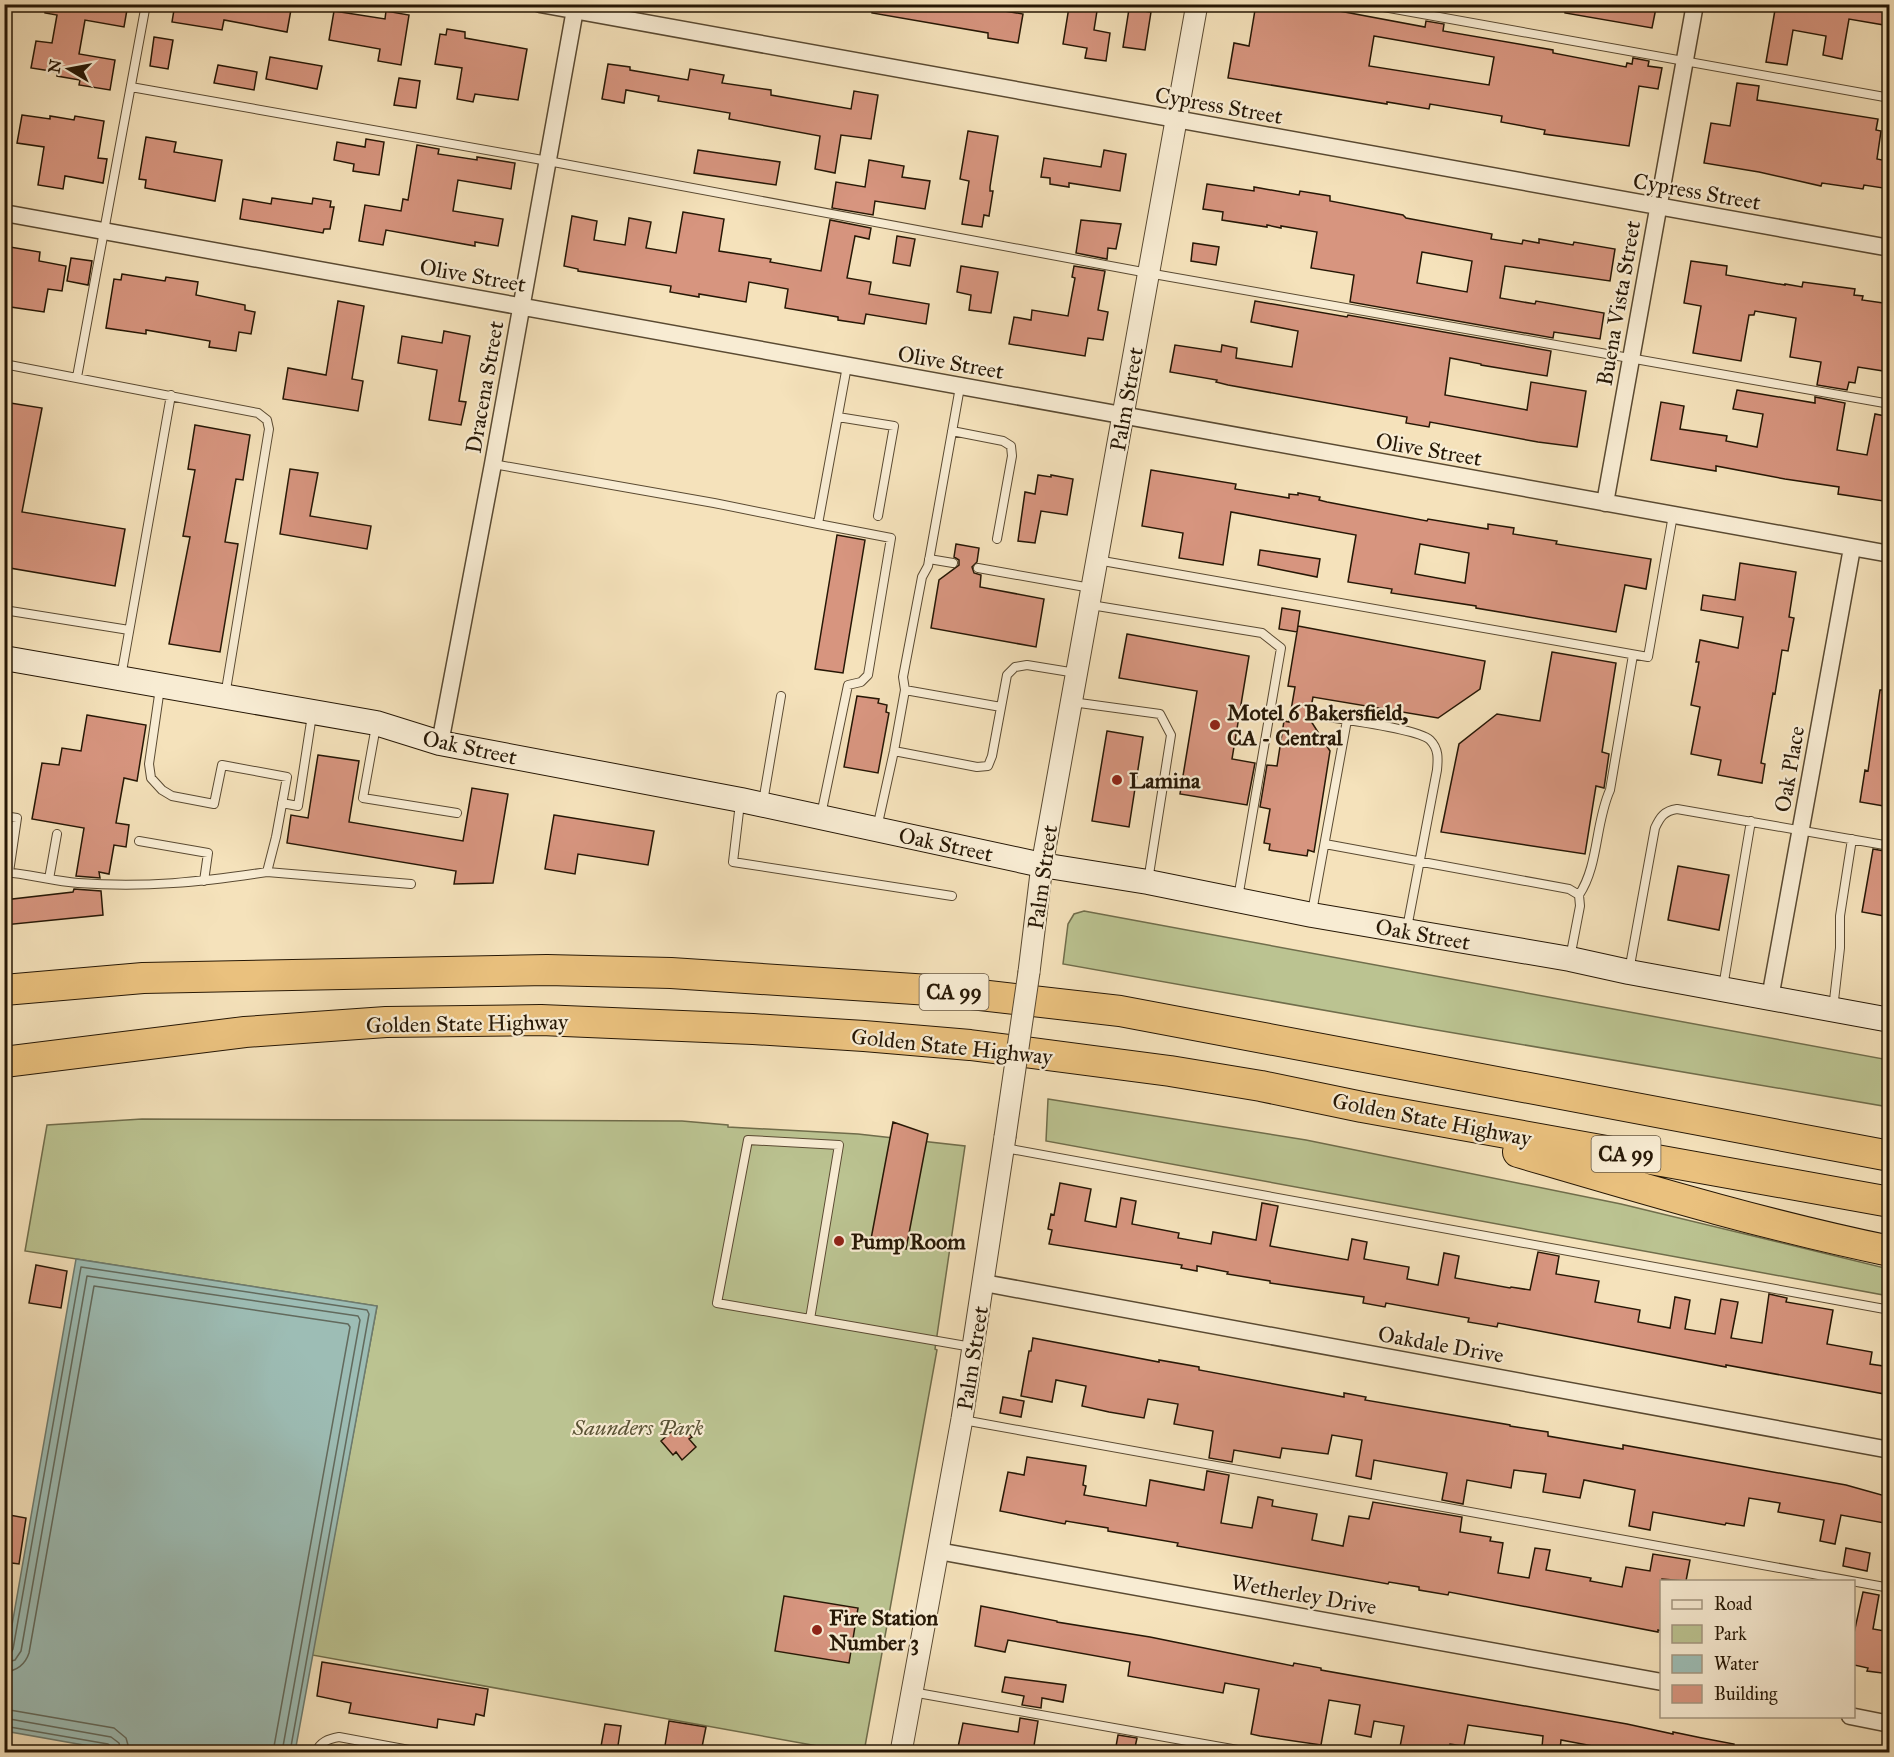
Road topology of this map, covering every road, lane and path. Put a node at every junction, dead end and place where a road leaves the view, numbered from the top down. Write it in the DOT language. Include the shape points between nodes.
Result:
graph roads {
  1 [pos="146,4"];
  2 [pos="540,4"];
  3 [pos="1197,4"];
  4 [pos="1366,4"];
  5 [pos="1695,4"];
  6 [pos="576,8"];
  7 [pos="1684,62"];
  8 [pos="131,87"];
  9 [pos="1890,98"];
  10 [pos="1176,120"];
  11 [pos="548,161"];
  12 [pos="1658,207"];
  13 [pos="4,213"];
  14 [pos="105,231"];
  15 [pos="1890,248"];
  16 [pos="1148,273"];
  17 [pos="521,307"];
  18 [pos="1631,358"];
  19 [pos="4,364"];
  20 [pos="847,366"];
  21 [pos="77,377"];
  22 [pos="960,387"];
  23 [pos="171,395"];
  24 [pos="1890,404"];
  25 [pos="1122,416"];
  26 [pos="838,417"];
  27 [pos="952,431"];
  28 [pos="493,464"];
  29 [pos="1605,503"];
  30 [pos="1673,515"];
  31 [pos="878,516"];
  32 [pos="818,524"];
  33 [pos="997,539"];
  34 [pos="1852,548"];
  35 [pos="1890,555"];
  36 [pos="929,559"];
  37 [pos="1096,560"];
  38 [pos="952,563"];
  39 [pos="978,568"];
  40 [pos="1090,596"];
  41 [pos="4,610"];
  42 [pos="129,630"];
  43 [pos="1633,655"];
  44 [pos="4,658"];
  45 [pos="1076,673"];
  46 [pos="121,677"];
  47 [pos="161,685"];
  48 [pos="905,690"];
  49 [pos="225,696"];
  50 [pos="782,696"];
  51 [pos="1071,701"];
  52 [pos="1001,707"];
  53 [pos="312,711"];
  54 [pos="1317,715"];
  55 [pos="1347,720"];
  56 [pos="376,723"];
  57 [pos="440,742"];
  58 [pos="894,751"];
  59 [pos="751,802"];
  60 [pos="282,803"];
  61 [pos="457,813"];
  62 [pos="4,816"];
  63 [pos="820,818"];
  64 [pos="1750,821"];
  65 [pos="876,829"];
  66 [pos="1801,830"];
  67 [pos="57,834"];
  68 [pos="1852,839"];
  69 [pos="139,841"];
  70 [pos="1326,844"];
  71 [pos="1890,846"];
  72 [pos="1420,861"];
  73 [pos="1042,865"];
  74 [pos="7,872"];
  75 [pos="267,872"];
  76 [pos="49,879"];
  77 [pos="204,881"];
  78 [pos="1148,882"];
  79 [pos="411,884"];
  80 [pos="1579,895"];
  81 [pos="951,896"];
  82 [pos="1238,899"];
  83 [pos="1312,915"];
  84 [pos="1406,932"];
  85 [pos="1570,959"];
  86 [pos="1629,972"];
  87 [pos="1723,988"];
  88 [pos="4,990"];
  89 [pos="1770,998"];
  90 [pos="1833,1010"];
  91 [pos="1890,1020"];
  92 [pos="4,1062"];
  93 [pos="1362,1107"];
  94 [pos="1005,1142"];
  95 [pos="1890,1156"];
  96 [pos="1890,1202"];
  97 [pos="1890,1251"];
  98 [pos="984,1283"];
  99 [pos="1890,1310"];
  100 [pos="810,1319"];
  101 [pos="973,1347"];
  102 [pos="962,1419"];
  103 [pos="1890,1450"];
  104 [pos="938,1551"];
  105 [pos="1846,1580"];
  106 [pos="1855,1582"];
  107 [pos="1890,1588"];
  108 [pos="1660,1682"];
  109 [pos="912,1692"];
  110 [pos="1855,1717"];
  111 [pos="1890,1724"];
  112 [pos="316,1752"];
  113 [pos="420,1752"];
  114 [pos="901,1752"];
  115 [pos="1249,1752"];
  1 -- 8 [label="lane"];
  2 -- 6 [label="street, Cypress Street"];
  3 -- 10 [label="street, Palm Street"];
  4 -- 7 [label="lane"];
  5 -- 7 [label="street, Buena Vista Street"];
  6 -- 10 [label="street, Cypress Street"];
  6 -- 11 [label="street, Dracena Street"];
  7 -- 9 [label="lane"];
  7 -- 12 [label="street, Buena Vista Street"];
  8 -- 11 [label="lane"];
  8 -- 14 [label="lane"];
  10 -- 12 [label="street, Cypress Street"];
  10 -- 16 [label="street, Palm Street"];
  11 -- 16 [label="lane"];
  11 -- 17 [label="street, Dracena Street"];
  12 -- 15 [label="street, Cypress Street"];
  12 -- 18 [label="street, Buena Vista Street"];
  13 -- 14 [label="street, Olive Street"];
  14 -- 17 [label="street, Olive Street"];
  14 -- 21 [label="lane"];
  16 -- 18 [label="lane"];
  16 -- 25 [label="street, Palm Street"];
  17 -- 20 [label="street, Olive Street"];
  17 -- 28 [label="street, Dracena Street"];
  18 -- 24 [label="lane"];
  18 -- 29 [label="street, Buena Vista Street"];
  19 -- 21 [label="lane"];
  20 -- 22 [label="street, Olive Street"];
  20 -- 26 [label="lane"];
  21 -- 23 [label="lane"];
  22 -- 25 [label="street, Olive Street"];
  22 -- 27 [label="lane"];
  23 -- 42 [label="lane"];
  23 -- 49 [label="lane" via="258,413 267,420 269,429"];
  25 -- 29 [label="street, Olive Street"];
  25 -- 37 [label="street, Palm Street"];
  26 -- 31 [label="lane" via="894,426"];
  26 -- 32 [label="lane"];
  27 -- 33 [label="lane" via="1011,446"];
  27 -- 36 [label="lane"];
  28 -- 32 [label="lane"];
  28 -- 57 [label="street, Dracena Street"];
  29 -- 30 [label="street, Olive Street"];
  30 -- 34 [label="street, Olive Street"];
  30 -- 43 [label="lane" via="1648,657"];
  32 -- 63 [label="lane" via="891,538 868,675 861,682 848,685"];
  34 -- 35 [label="street, Olive Street"];
  34 -- 66 [label="street, Oak Place"];
  36 -- 38 [label="lane"];
  36 -- 48 [label="lane" via="903,677"];
  37 -- 40 [label="street, Palm Street"];
  37 -- 43 [label="lane"];
  39 -- 40 [label="lane"];
  40 -- 45 [label="street, Palm Street"];
  40 -- 82 [label="lane" via="1262,633 1281,648"];
  41 -- 42 [label="lane"];
  42 -- 46 [label="lane"];
  43 -- 80 [label="lane" via="1610,790 1602,807 1588,881"];
  44 -- 46 [label="main road, Oak Street"];
  45 -- 51 [label="street, Palm Street"];
  45 -- 52 [label="lane" via="1027,665 1015,667 1007,675"];
  46 -- 47 [label="main road, Oak Street"];
  47 -- 49 [label="main road, Oak Street"];
  47 -- 60 [label="lane" via="149,764 151,778 162,790 172,796 214,804 222,765 287,777"];
  48 -- 52 [label="lane"];
  48 -- 58 [label="lane"];
  49 -- 53 [label="main road, Oak Street"];
  50 -- 59 [label="lane"];
  51 -- 73 [label="street, Palm Street"];
  51 -- 78 [label="lane" via="1160,714 1171,735"];
  52 -- 58 [label="lane" via="988,766"];
  53 -- 56 [label="main road, Oak Street"];
  53 -- 60 [label="lane" via="298,806"];
  54 -- 55 [label="lane"];
  55 -- 70 [label="lane"];
  55 -- 72 [label="lane" via="1412,732 1430,739 1438,754"];
  56 -- 57 [label="main road, Oak Street"];
  56 -- 61 [label="lane" via="363,798"];
  57 -- 59 [label="main road, Oak Street"];
  58 -- 65 [label="lane"];
  59 -- 63 [label="main road, Oak Street"];
  59 -- 81 [label="lane" via="733,862"];
  60 -- 75 [label="lane"];
  62 -- 74 [label="lane" via="17,818"];
  63 -- 65 [label="main road, Oak Street"];
  64 -- 66 [label="lane"];
  64 -- 86 [label="lane" via="1677,809 1663,814 1655,828"];
  64 -- 87 [label="lane"];
  65 -- 73 [label="main road, Oak Street"];
  66 -- 68 [label="lane"];
  66 -- 89 [label="street, Oak Place"];
  67 -- 76 [label="lane"];
  68 -- 71 [label="lane"];
  68 -- 90 [label="lane" via="1840,916"];
  69 -- 77 [label="lane" via="208,853"];
  70 -- 72 [label="lane"];
  70 -- 83 [label="lane"];
  72 -- 80 [label="lane"];
  72 -- 84 [label="lane"];
  73 -- 78 [label="main road, Oak Street"];
  73 -- 94 [label="street, Palm Street, bridge"];
  74 -- 76 [label="lane"];
  75 -- 77 [label="lane"];
  75 -- 79 [label="lane"];
  76 -- 77 [label="lane" via="148,886"];
  78 -- 82 [label="main road, Oak Street"];
  80 -- 85 [label="lane"];
  82 -- 83 [label="main road, Oak Street"];
  83 -- 84 [label="main road, Oak Street"];
  84 -- 85 [label="main road, Oak Street"];
  85 -- 86 [label="main road, Oak Street"];
  86 -- 87 [label="main road, Oak Street"];
  87 -- 89 [label="main road, Oak Street"];
  88 -- 95 [label="highway, CA 99" via="143,978 547,970 671,973 945,991 1120,1011"];
  89 -- 90 [label="main road, Oak Street"];
  90 -- 91 [label="main road, Oak Street"];
  92 -- 93 [label="highway, Golden State Highway / CA 99" via="245,1032 386,1022 541,1020 753,1029 970,1045 1170,1071"];
  93 -- 96 [label="highway, Golden State Highway / CA 99"];
  93 -- 97 [label="highway" via="1696,1204"];
  94 -- 98 [label="street, Palm Street"];
  94 -- 99 [label="lane"];
  98 -- 101 [label="street, Palm Street"];
  98 -- 103 [label="street, Oakdale Drive"];
  100 -- 100 [label="lane" via="717,1303 748,1140 839,1145"];
  100 -- 101 [label="lane"];
  101 -- 102 [label="street, Palm Street"];
  102 -- 104 [label="street, Palm Street"];
  102 -- 105 [label="lane"];
  104 -- 108 [label="street, Wetherley Drive"];
  104 -- 109 [label="street, Palm Street"];
  106 -- 107 [label="lane"];
  109 -- 114 [label="street, Palm Street"];
  109 -- 115 [label="lane"];
  110 -- 111 [label="street"];
  112 -- 113 [label="lane" via="328,1739 339,1737"];
}
